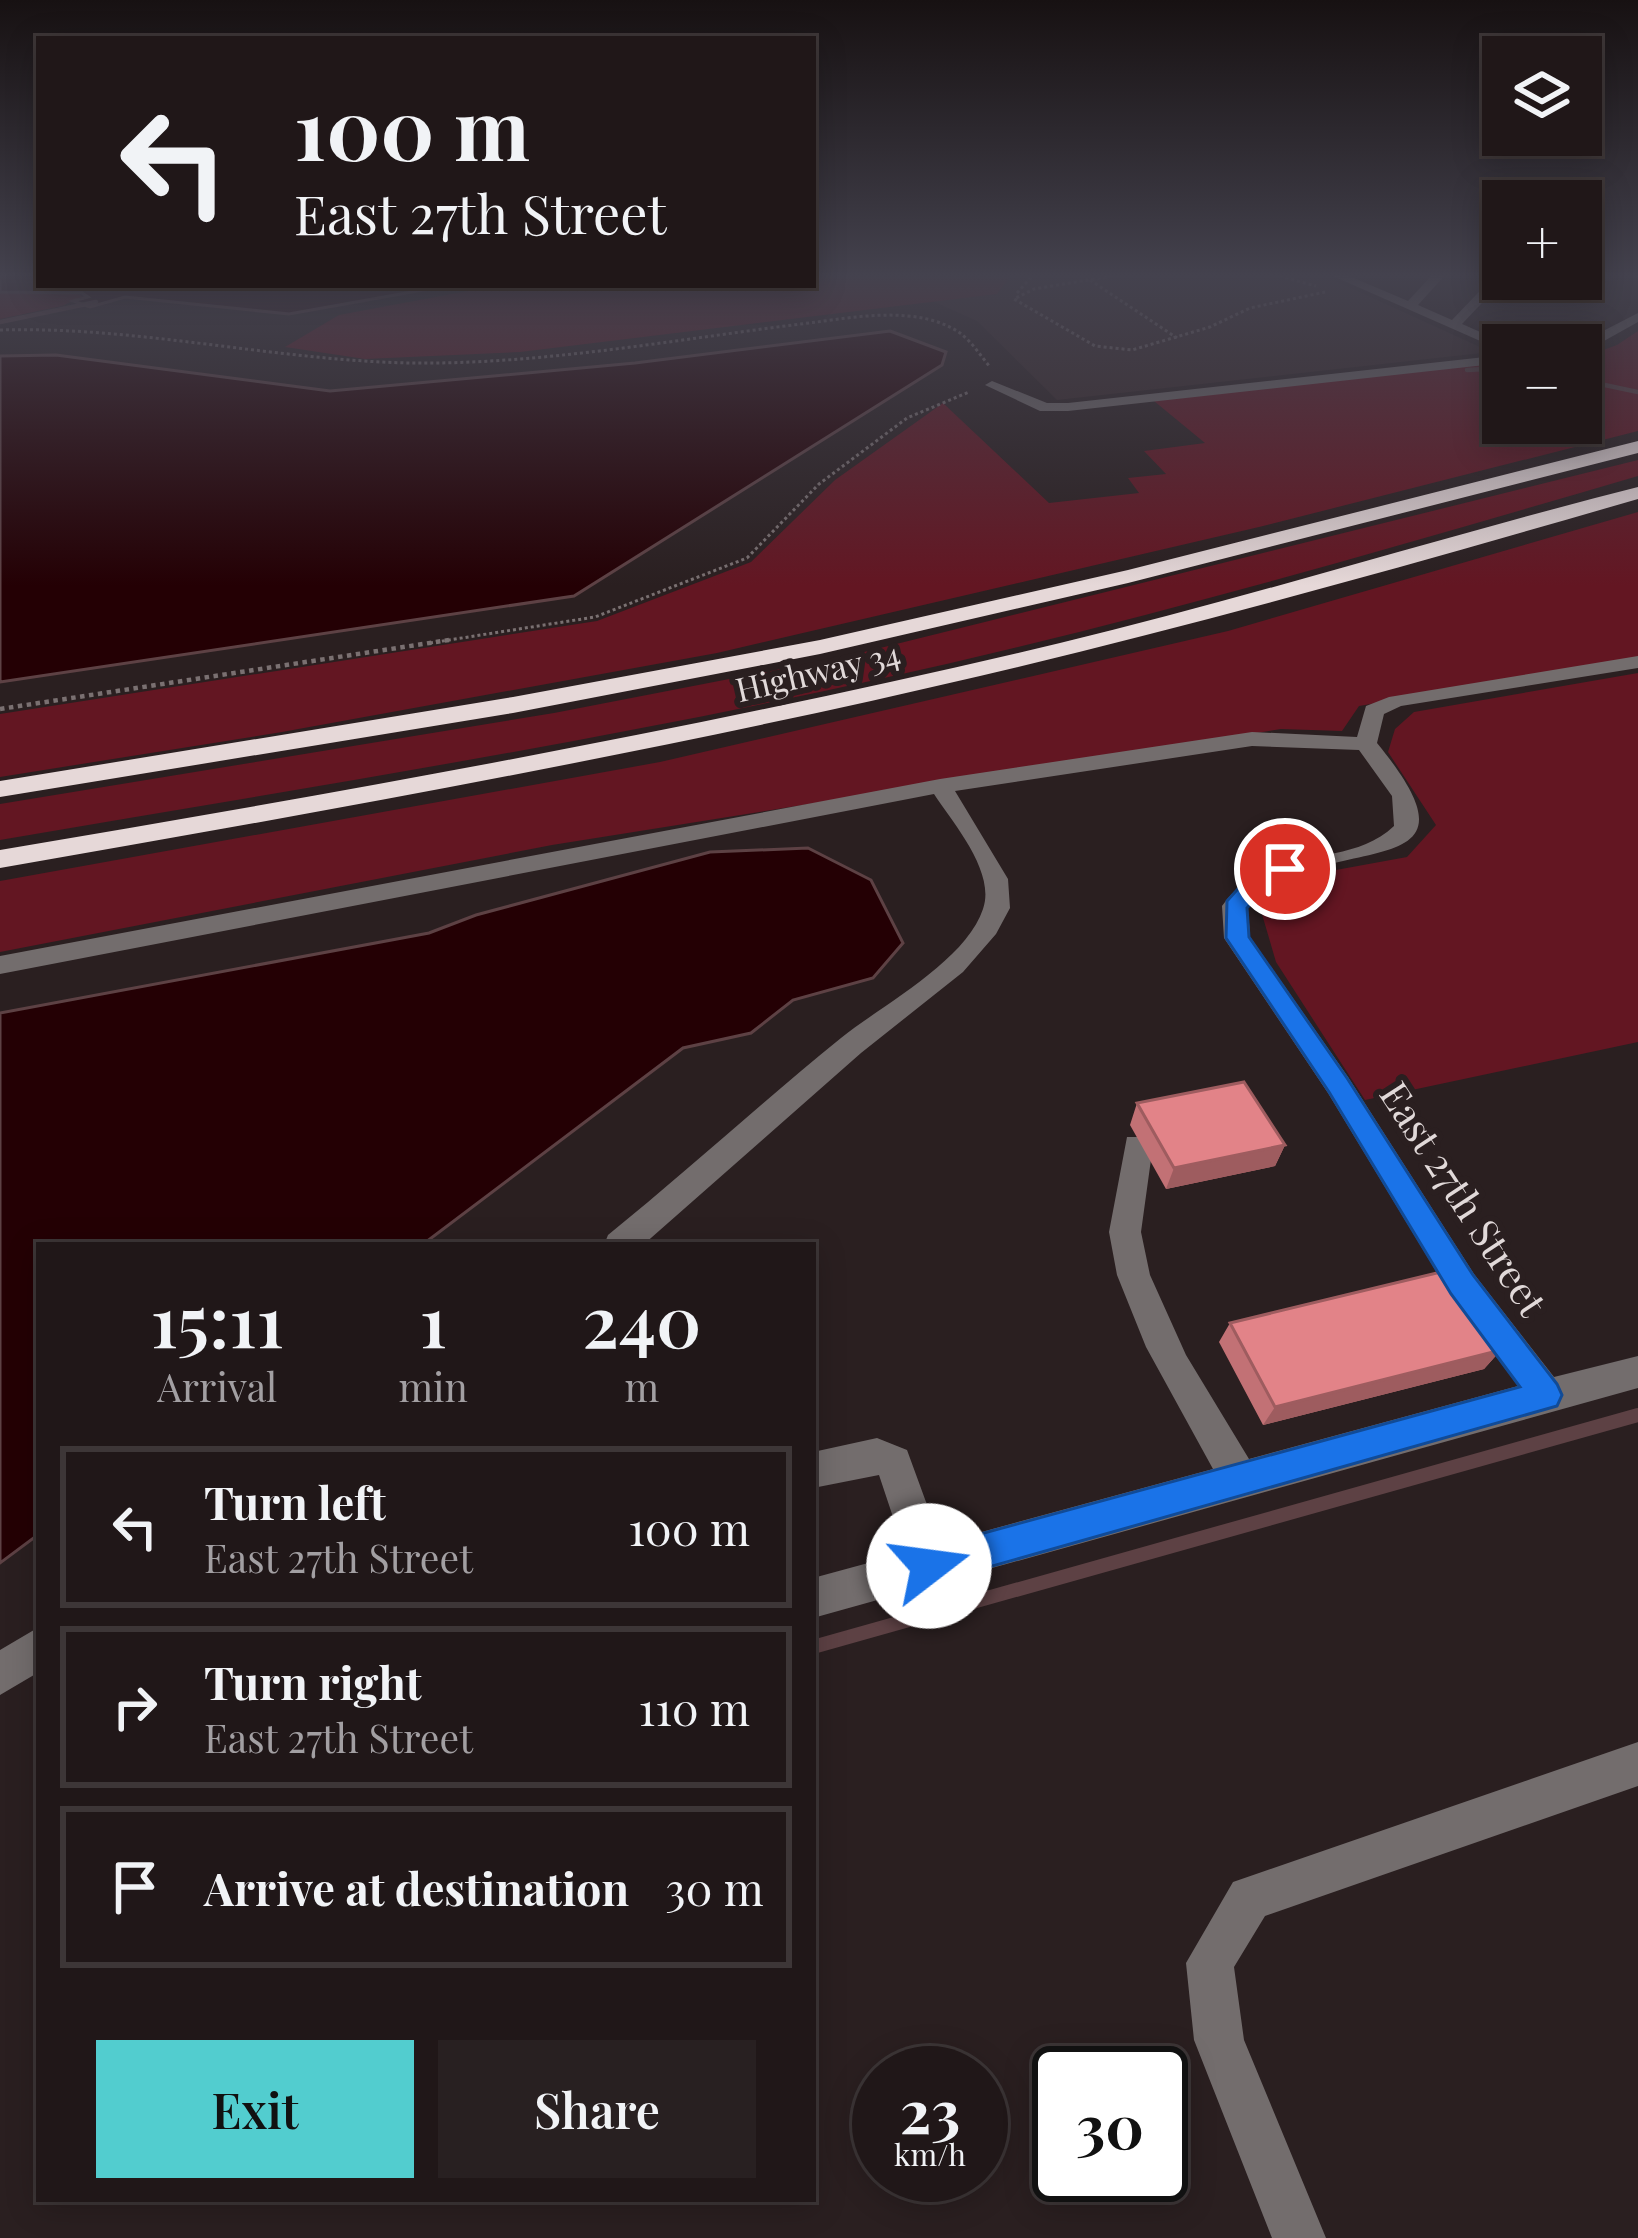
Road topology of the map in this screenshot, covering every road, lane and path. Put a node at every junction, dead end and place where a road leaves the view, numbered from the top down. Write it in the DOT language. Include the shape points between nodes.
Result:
graph roads {
  1 [pos="993,377"];
  2 [pos="1336,377"];
  3 [pos="992,385"];
  4 [pos="1638,447"];
  5 [pos="1638,493"];
  6 [pos="1638,662"];
  7 [pos="0,710"];
  8 [pos="1366,744"];
  9 [pos="940,786"];
  10 [pos="0,789"];
  11 [pos="0,859"];
  12 [pos="0,964"];
  13 [pos="1138,1145"];
  14 [pos="624,1242"];
  15 [pos="1638,1372"];
  16 [pos="1546,1395"];
  17 [pos="816,1469"];
  18 [pos="1240,1480"];
  19 [pos="929,1566"];
  20 [pos="816,1597"];
  21 [pos="36,1650"];
  22 [pos="0,1674"];
  23 [pos="1638,1764"];
  24 [pos="1299,2238"];
  1 -- 3 [label="path"];
  2 -- 3 [label="street" via="1046,408"];
  3 -- 7 [label="path" via="907,418 819,484 747,558 595,617"];
  4 -- 10 [label="highway, Highway 34" via="822,646"];
  5 -- 11 [label="highway, Highway 34" via="1193,615 783,714"];
  6 -- 8 [label="street" via="1396,701 1374,711"];
  8 -- 9 [label="street" via="1252,739"];
  8 -- 16 [label="street, East 27th Street" via="1399,787 1405,831 1388,845 1285,869 1253,886 1235,906 1238,938 1462,1284"];
  9 -- 12 [label="street"];
  9 -- 14 [label="street" via="999,884 998,908 979,938"];
  13 -- 18 [label="street" via="1141,1166 1124,1221 1130,1262 1168,1351"];
  15 -- 16 [label="street"];
  16 -- 18 [label="street"];
  17 -- 19 [label="street" via="877,1456 894,1463"];
  18 -- 19 [label="street"];
  19 -- 20 [label="street"];
  21 -- 22 [label="street"];
  23 -- 24 [label="street" via="1249,1898 1210,1963 1219,2040"];
}
